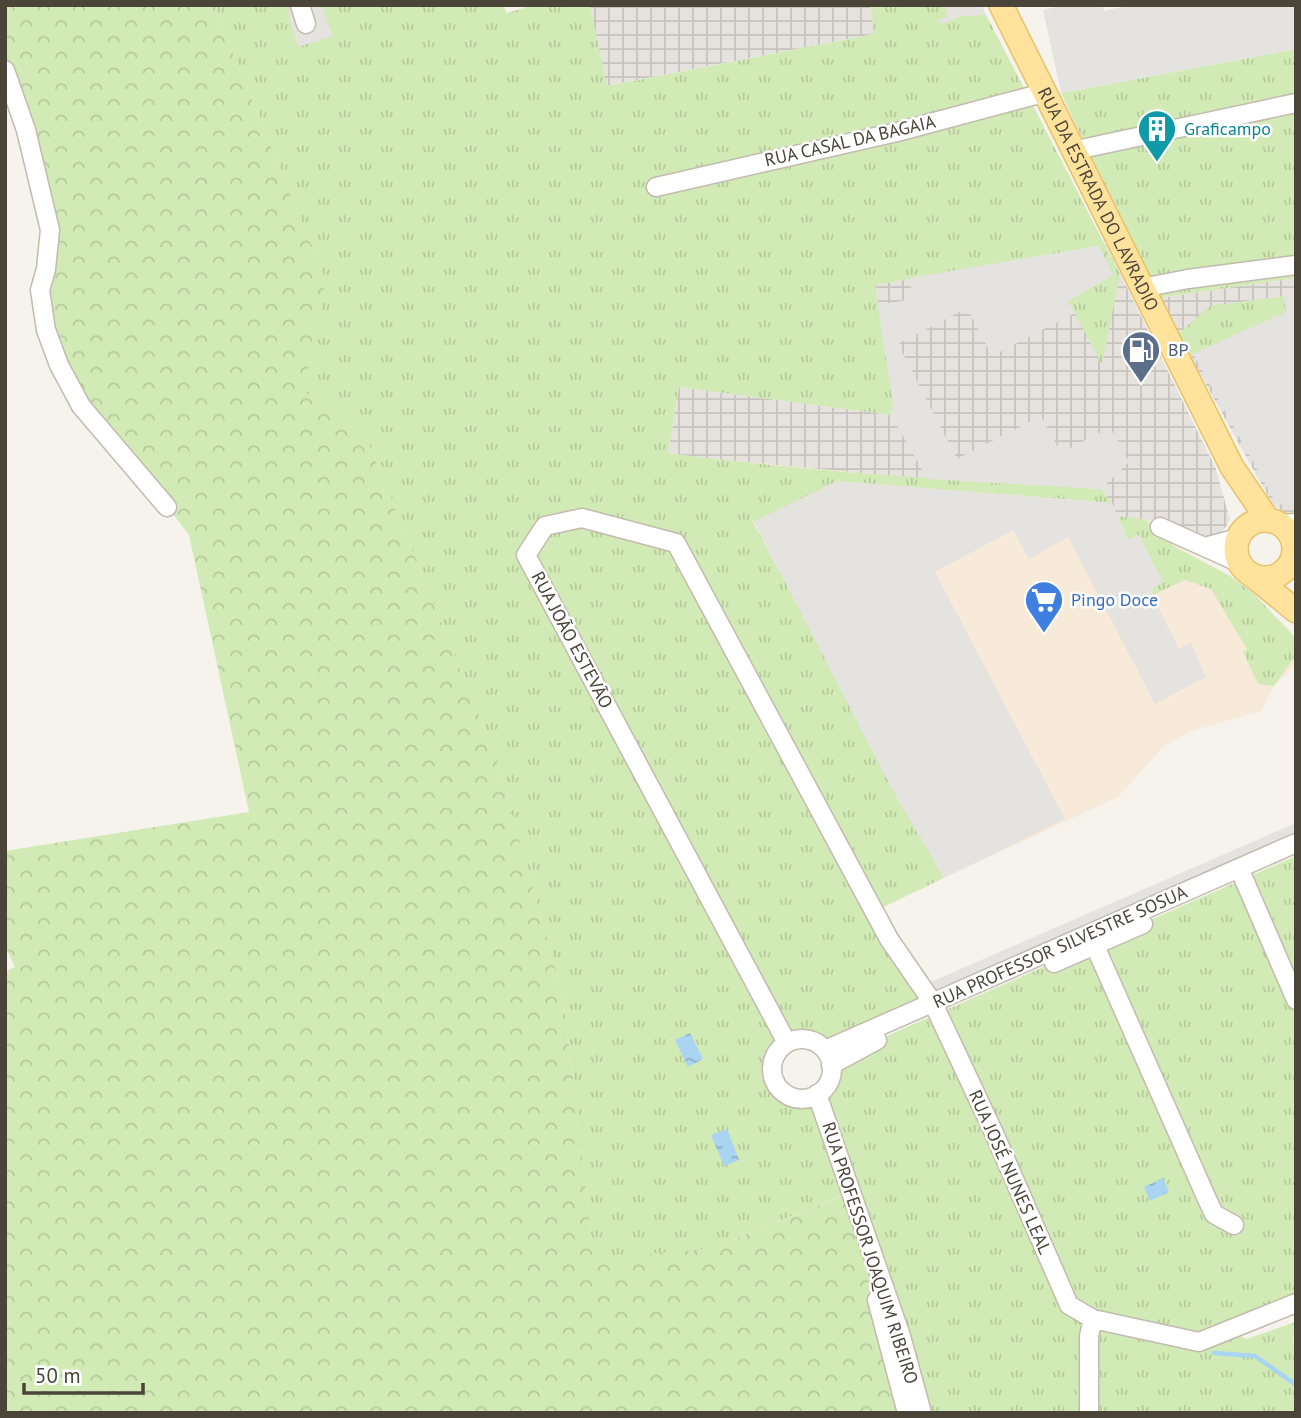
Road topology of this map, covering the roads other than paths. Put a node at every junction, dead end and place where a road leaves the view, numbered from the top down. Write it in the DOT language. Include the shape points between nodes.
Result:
graph roads {
  1 [pos="300,5"];
  2 [pos="1001,5"];
  3 [pos="306,24"];
  4 [pos="5,70"];
  5 [pos="1044,93"];
  6 [pos="1296,103"];
  7 [pos="1072,151"];
  8 [pos="656,187"];
  9 [pos="1296,265"];
  10 [pos="1142,288"];
  11 [pos="1231,467"];
  12 [pos="167,507"];
  13 [pos="1160,527"];
  14 [pos="1241,534"];
  15 [pos="1289,539"];
  16 [pos="1205,547"];
  17 [pos="1246,569"];
  18 [pos="1296,611"];
  19 [pos="1296,843"];
  20 [pos="1296,856"];
  21 [pos="1241,874"];
  22 [pos="1093,940"];
  23 [pos="1296,1000"];
  24 [pos="936,1008"];
  25 [pos="787,1043"];
  26 [pos="828,1057"];
  27 [pos="811,1097"];
  28 [pos="1234,1225"];
  29 [pos="1296,1303"];
  30 [pos="1093,1319"];
  31 [pos="906,1413"];
  32 [pos="922,1413"];
  33 [pos="1089,1413"];
  1 -- 3 [label="street"];
  2 -- 5 [label="main road, RUA DA ESTRADA DO LAVRADIO"];
  4 -- 12 [label="street" via="23,120 50,230 40,290 46,330 81,406"];
  5 -- 7 [label="main road, RUA DA ESTRADA DO LAVRADIO"];
  5 -- 8 [label="street, RUA CASAL DA BAGAIA"];
  6 -- 7 [label="street"];
  7 -- 10 [label="main road, RUA DA ESTRADA DO LAVRADIO"];
  9 -- 10 [label="street"];
  10 -- 11 [label="main road, RUA DA ESTRADA DO LAVRADIO"];
  11 -- 14 [label="main road, RUA DA ESTRADA DO LAVRADIO"];
  11 -- 15 [label="main road, RUA DA ESTRADA DO LAVRADIO"];
  13 -- 16 [label="street"];
  14 -- 15 [label="main road" via="1250,524"];
  14 -- 16 [label="street"];
  14 -- 17 [label="main road" via="1236,546"];
  15 -- 17 [label="main road" via="1291,564 1278,575 1261,578"];
  16 -- 17 [label="street"];
  17 -- 18 [label="main road"];
  19 -- 21 [label="street, RUA PROFESSOR SILVESTRE SOSUA"];
  20 -- 21 [label="street, RUA PROFESSOR SILVESTRE SOSUA"];
  21 -- 22 [label="street, RUA PROFESSOR SILVESTRE SOSUA"];
  21 -- 23 [label="street"];
  22 -- 24 [label="street, RUA PROFESSOR SILVESTRE SOSUA"];
  22 -- 28 [label="street" via="1214,1214"];
  24 -- 25 [label="street, RUA JOÃO ESTEVÃO" via="889,939 676,543 582,518 545,526 526,555"];
  24 -- 26 [label="street, RUA PROFESSOR SILVESTRE SOSUA" via="857,1049"];
  24 -- 30 [label="street, RUA JOSÉ NUNES LEAL" via="1069,1305"];
  25 -- 26 [label="street" via="816,1043"];
  25 -- 27 [label="street" via="774,1058 773,1077 785,1094"];
  26 -- 27 [label="street" via="831,1076"];
  27 -- 31 [label="street, RUA PROFESSOR JOAQUIM RIBEIRO" via="873,1286"];
  27 -- 32 [label="street, RUA PROFESSOR JOAQUIM RIBEIRO" via="901,1336"];
  29 -- 30 [label="street" via="1199,1342"];
  30 -- 33 [label="street"];
}
